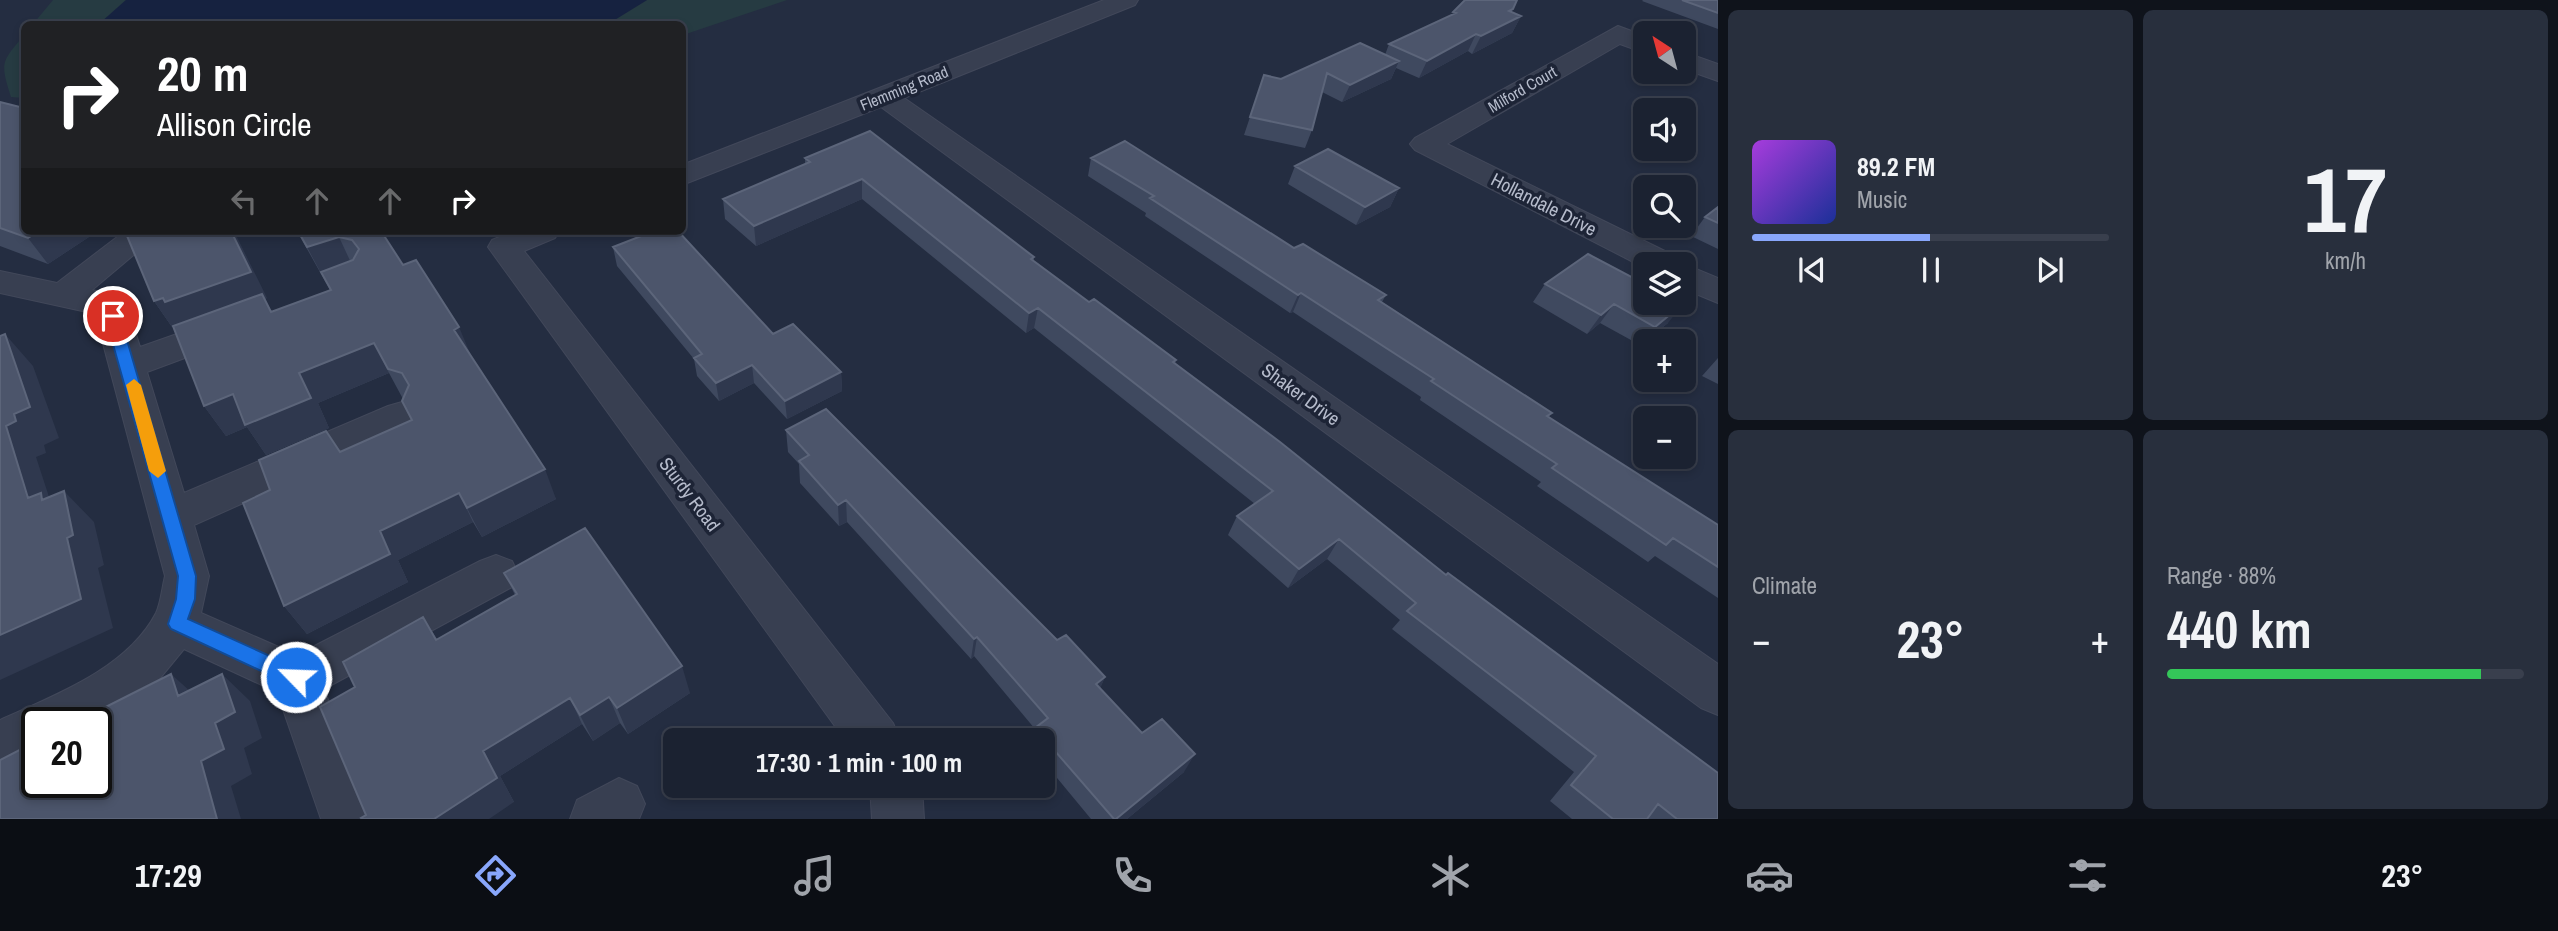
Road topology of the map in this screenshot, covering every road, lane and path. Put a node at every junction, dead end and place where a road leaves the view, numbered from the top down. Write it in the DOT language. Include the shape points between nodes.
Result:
graph roads {
  1 [pos="1126,0"];
  2 [pos="1633,40"];
  3 [pos="1696,65"];
  4 [pos="1718,73"];
  5 [pos="884,96"];
  6 [pos="1425,144"];
  7 [pos="686,174"];
  8 [pos="141,235"];
  9 [pos="534,235"];
  10 [pos="1639,252"];
  11 [pos="1696,281"];
  12 [pos="0,282"];
  13 [pos="1718,292"];
  14 [pos="65,294"];
  15 [pos="266,314"];
  16 [pos="128,365"];
  17 [pos="402,416"];
  18 [pos="170,517"];
  19 [pos="496,575"];
  20 [pos="178,624"];
  21 [pos="296,677"];
  22 [pos="1718,692"];
  23 [pos="80,707"];
  24 [pos="866,728"];
  25 [pos="21,736"];
  26 [pos="0,746"];
  27 [pos="897,798"];
  28 [pos="347,819"];
  29 [pos="898,819"];
  1 -- 5 [label="street, Flemming Road"];
  2 -- 6 [label="street, Milford Court" via="1618,34"];
  3 -- 4 [label="street"];
  5 -- 7 [label="street, Flemming Road"];
  5 -- 22 [label="street, Shaker Drive"];
  6 -- 10 [label="street, Hollandale Drive"];
  8 -- 14 [label="street"];
  9 -- 24 [label="street, Sturdy Road" via="504,247"];
  11 -- 13 [label="street"];
  12 -- 14 [label="street"];
  14 -- 16 [label="street" via="98,303 113,316"];
  15 -- 16 [label="street"];
  16 -- 18 [label="street"];
  17 -- 18 [label="street"];
  18 -- 20 [label="street" via="187,576"];
  19 -- 21 [label="street"];
  20 -- 21 [label="street"];
  20 -- 23 [label="street" via="157,652 129,676"];
  21 -- 28 [label="street"];
  25 -- 26 [label="street"];
  27 -- 29 [label="street"];
}
